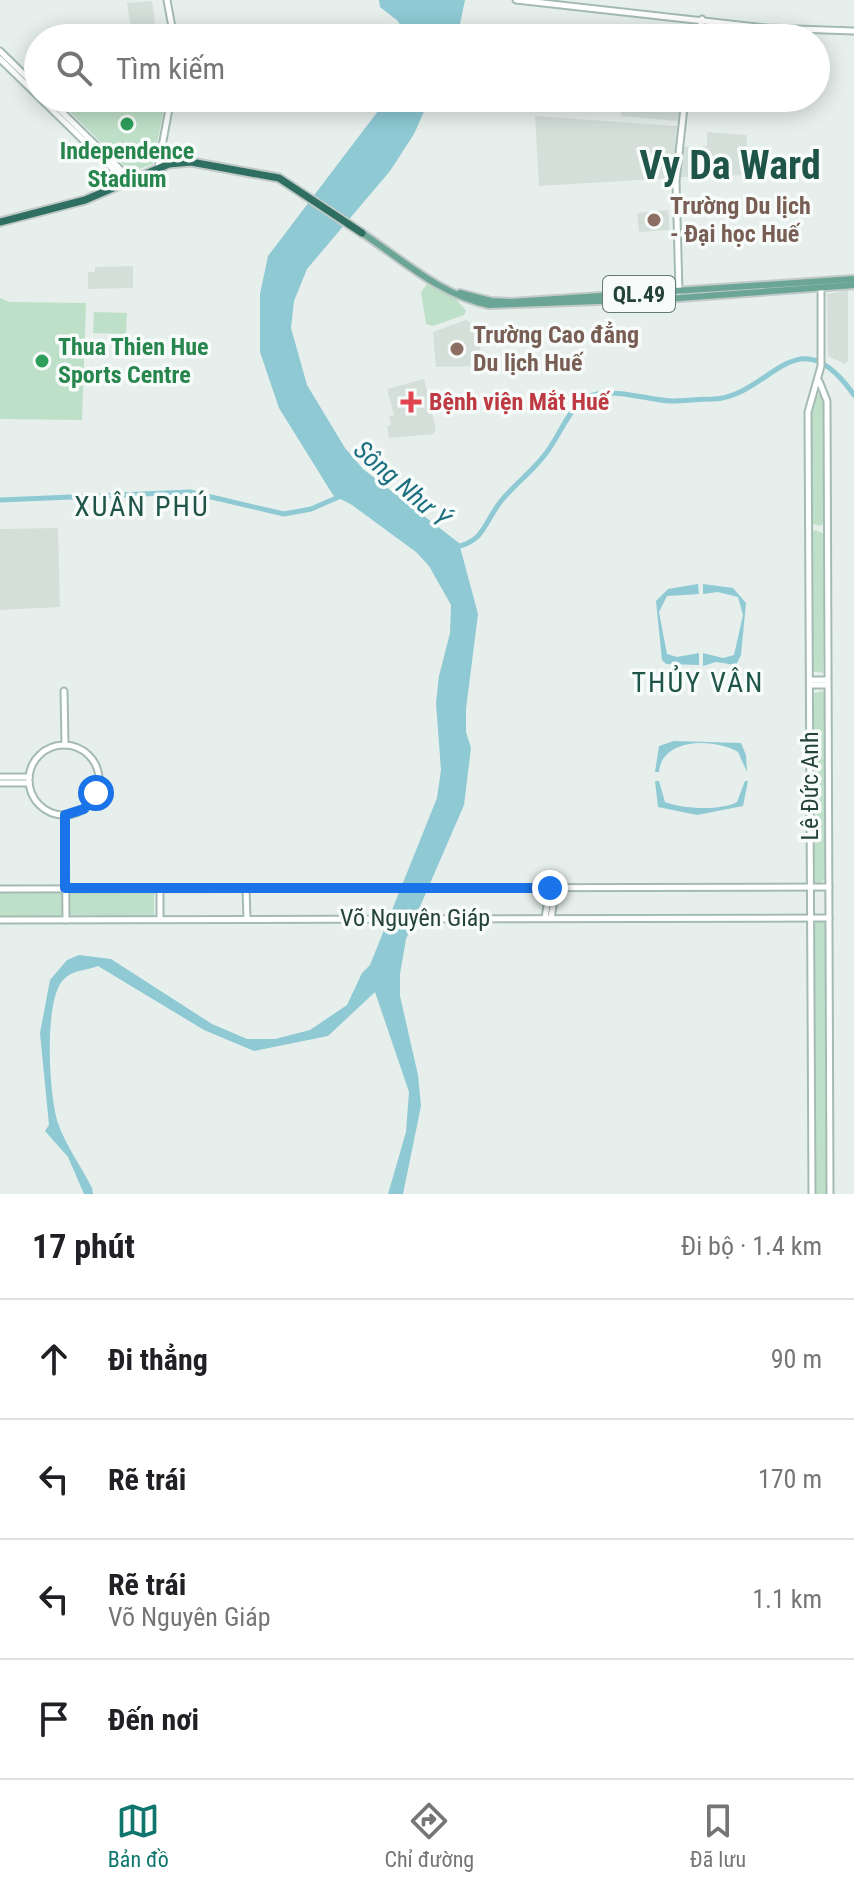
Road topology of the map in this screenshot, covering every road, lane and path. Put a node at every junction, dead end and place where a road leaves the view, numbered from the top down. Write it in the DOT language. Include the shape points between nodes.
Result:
graph roads {
  1 [pos="167,0"];
  2 [pos="516,0"];
  3 [pos="702,19"];
  4 [pos="171,24"];
  5 [pos="701,24"];
  6 [pos="738,24"];
  7 [pos="830,30"];
  8 [pos="854,31"];
  9 [pos="0,51"];
  10 [pos="0,59"];
  11 [pos="11,65"];
  12 [pos="24,76"];
  13 [pos="24,80"];
  14 [pos="56,112"];
  15 [pos="60,112"];
  16 [pos="168,112"];
  17 [pos="682,112"];
  18 [pos="72,126"];
  19 [pos="158,168"];
  20 [pos="126,182"];
  21 [pos="0,222"];
  22 [pos="362,233"];
  23 [pos="854,279"];
  24 [pos="854,285"];
  25 [pos="821,288"];
  26 [pos="679,295"];
  27 [pos="820,378"];
  28 [pos="810,682"];
  29 [pos="827,682"];
  30 [pos="64,691"];
  31 [pos="65,745"];
  32 [pos="0,780"];
  33 [pos="29,780"];
  34 [pos="65,815"];
  35 [pos="829,887"];
  36 [pos="65,888"];
  37 [pos="160,888"];
  38 [pos="246,888"];
  39 [pos="553,888"];
  40 [pos="811,888"];
  41 [pos="0,889"];
  42 [pos="548,918"];
  43 [pos="811,918"];
  44 [pos="829,918"];
  45 [pos="160,919"];
  46 [pos="247,919"];
  47 [pos="0,920"];
  48 [pos="66,920"];
  49 [pos="812,1194"];
  50 [pos="830,1194"];
  1 -- 4 [label="street"];
  2 -- 3 [label="street"];
  3 -- 5 [label="street"];
  3 -- 6 [label="street"];
  7 -- 8 [label="street"];
  9 -- 11 [label="street"];
  10 -- 11 [label="street"];
  11 -- 12 [label="street"];
  11 -- 13 [label="street"];
  14 -- 18 [label="street"];
  15 -- 18 [label="street"];
  16 -- 19 [label="street"];
  17 -- 26 [label="street" via="676,181"];
  18 -- 20 [label="street"];
  19 -- 20 [label="highway, QL.49"];
  19 -- 22 [label="highway, QL.49" via="204,163 279,178"];
  20 -- 21 [label="highway, QL.49" via="85,200"];
  22 -- 26 [label="main road, QL.49" via="467,300 496,306"];
  23 -- 26 [label="main road, QL.49"];
  24 -- 25 [label="main road, QL.49"];
  25 -- 26 [label="main road, QL.49"];
  25 -- 27 [label="street, Lê Đức Anh"];
  27 -- 28 [label="street, Lê Đức Anh" via="808,412"];
  27 -- 29 [label="street, Lê Đức Anh" via="827,401"];
  28 -- 29 [label="street"];
  28 -- 40 [label="street, Lê Đức Anh"];
  29 -- 35 [label="street, Lê Đức Anh"];
  30 -- 31 [label="street"];
  31 -- 33 [label="street" via="41,754"];
  31 -- 34 [label="street" via="89,756 99,780 89,804"];
  32 -- 33 [label="street"];
  33 -- 34 [label="street" via="41,806"];
  34 -- 36 [label="street"];
  35 -- 40 [label="street, Võ Nguyên Giáp"];
  35 -- 44 [label="street, Lê Đức Anh"];
  36 -- 37 [label="street, Võ Nguyên Giáp"];
  36 -- 41 [label="street, Võ Nguyên Giáp"];
  36 -- 48 [label="street"];
  37 -- 38 [label="street, Võ Nguyên Giáp"];
  37 -- 45 [label="street"];
  38 -- 39 [label="street, Võ Nguyên Giáp"];
  38 -- 46 [label="street"];
  39 -- 40 [label="street, Võ Nguyên Giáp"];
  39 -- 42 [label="street"];
  40 -- 43 [label="street, Lê Đức Anh"];
  42 -- 43 [label="street, Võ Nguyên Giáp"];
  42 -- 46 [label="street, Võ Nguyên Giáp"];
  43 -- 44 [label="street, Võ Nguyên Giáp"];
  43 -- 49 [label="street, Lê Đức Anh"];
  44 -- 50 [label="street, Lê Đức Anh"];
  45 -- 46 [label="street, Võ Nguyên Giáp"];
  45 -- 48 [label="street, Võ Nguyên Giáp"];
  47 -- 48 [label="street, Võ Nguyên Giáp"];
}
